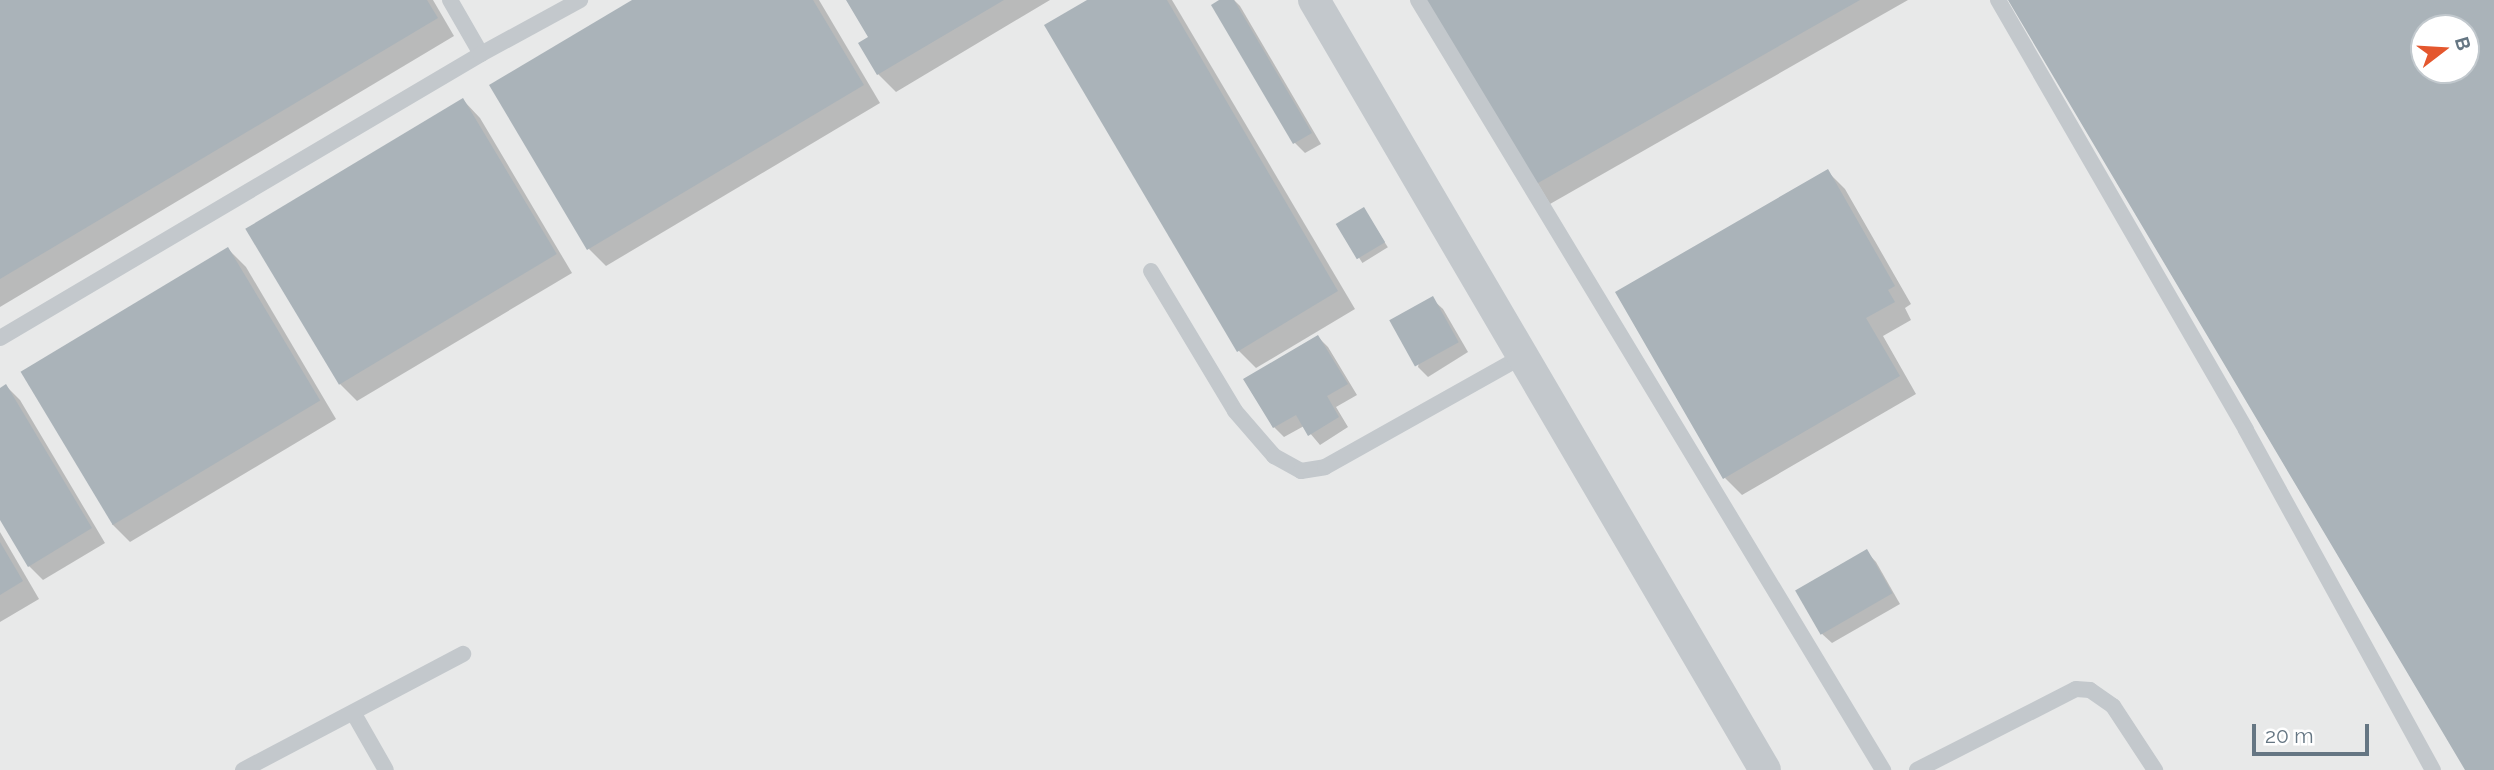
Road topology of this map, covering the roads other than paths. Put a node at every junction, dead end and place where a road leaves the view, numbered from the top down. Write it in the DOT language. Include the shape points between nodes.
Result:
graph roads {
  1 [pos="450,0"];
  2 [pos="580,0"];
  3 [pos="1314,0"];
  4 [pos="1418,0"];
  5 [pos="1998,0"];
  6 [pos="481,54"];
  7 [pos="1151,271"];
  8 [pos="0,338"];
  9 [pos="1523,356"];
  10 [pos="463,654"];
  11 [pos="354,714"];
  12 [pos="243,770"];
  13 [pos="386,770"];
  14 [pos="1765,770"];
  15 [pos="1883,770"];
  16 [pos="1917,770"];
  17 [pos="2155,770"];
  18 [pos="2433,770"];
  1 -- 6 [label="lane"];
  2 -- 6 [label="lane"];
  3 -- 9 [label="street"];
  4 -- 15 [label="lane"];
  5 -- 18 [label="lane" via="2246,430"];
  6 -- 8 [label="lane"];
  7 -- 9 [label="lane" via="1235,411 1274,456 1301,471 1325,467"];
  9 -- 14 [label="street"];
  10 -- 11 [label="lane"];
  11 -- 12 [label="lane"];
  11 -- 13 [label="lane"];
  16 -- 17 [label="lane" via="2076,690 2091,690 2113,706"];
}
